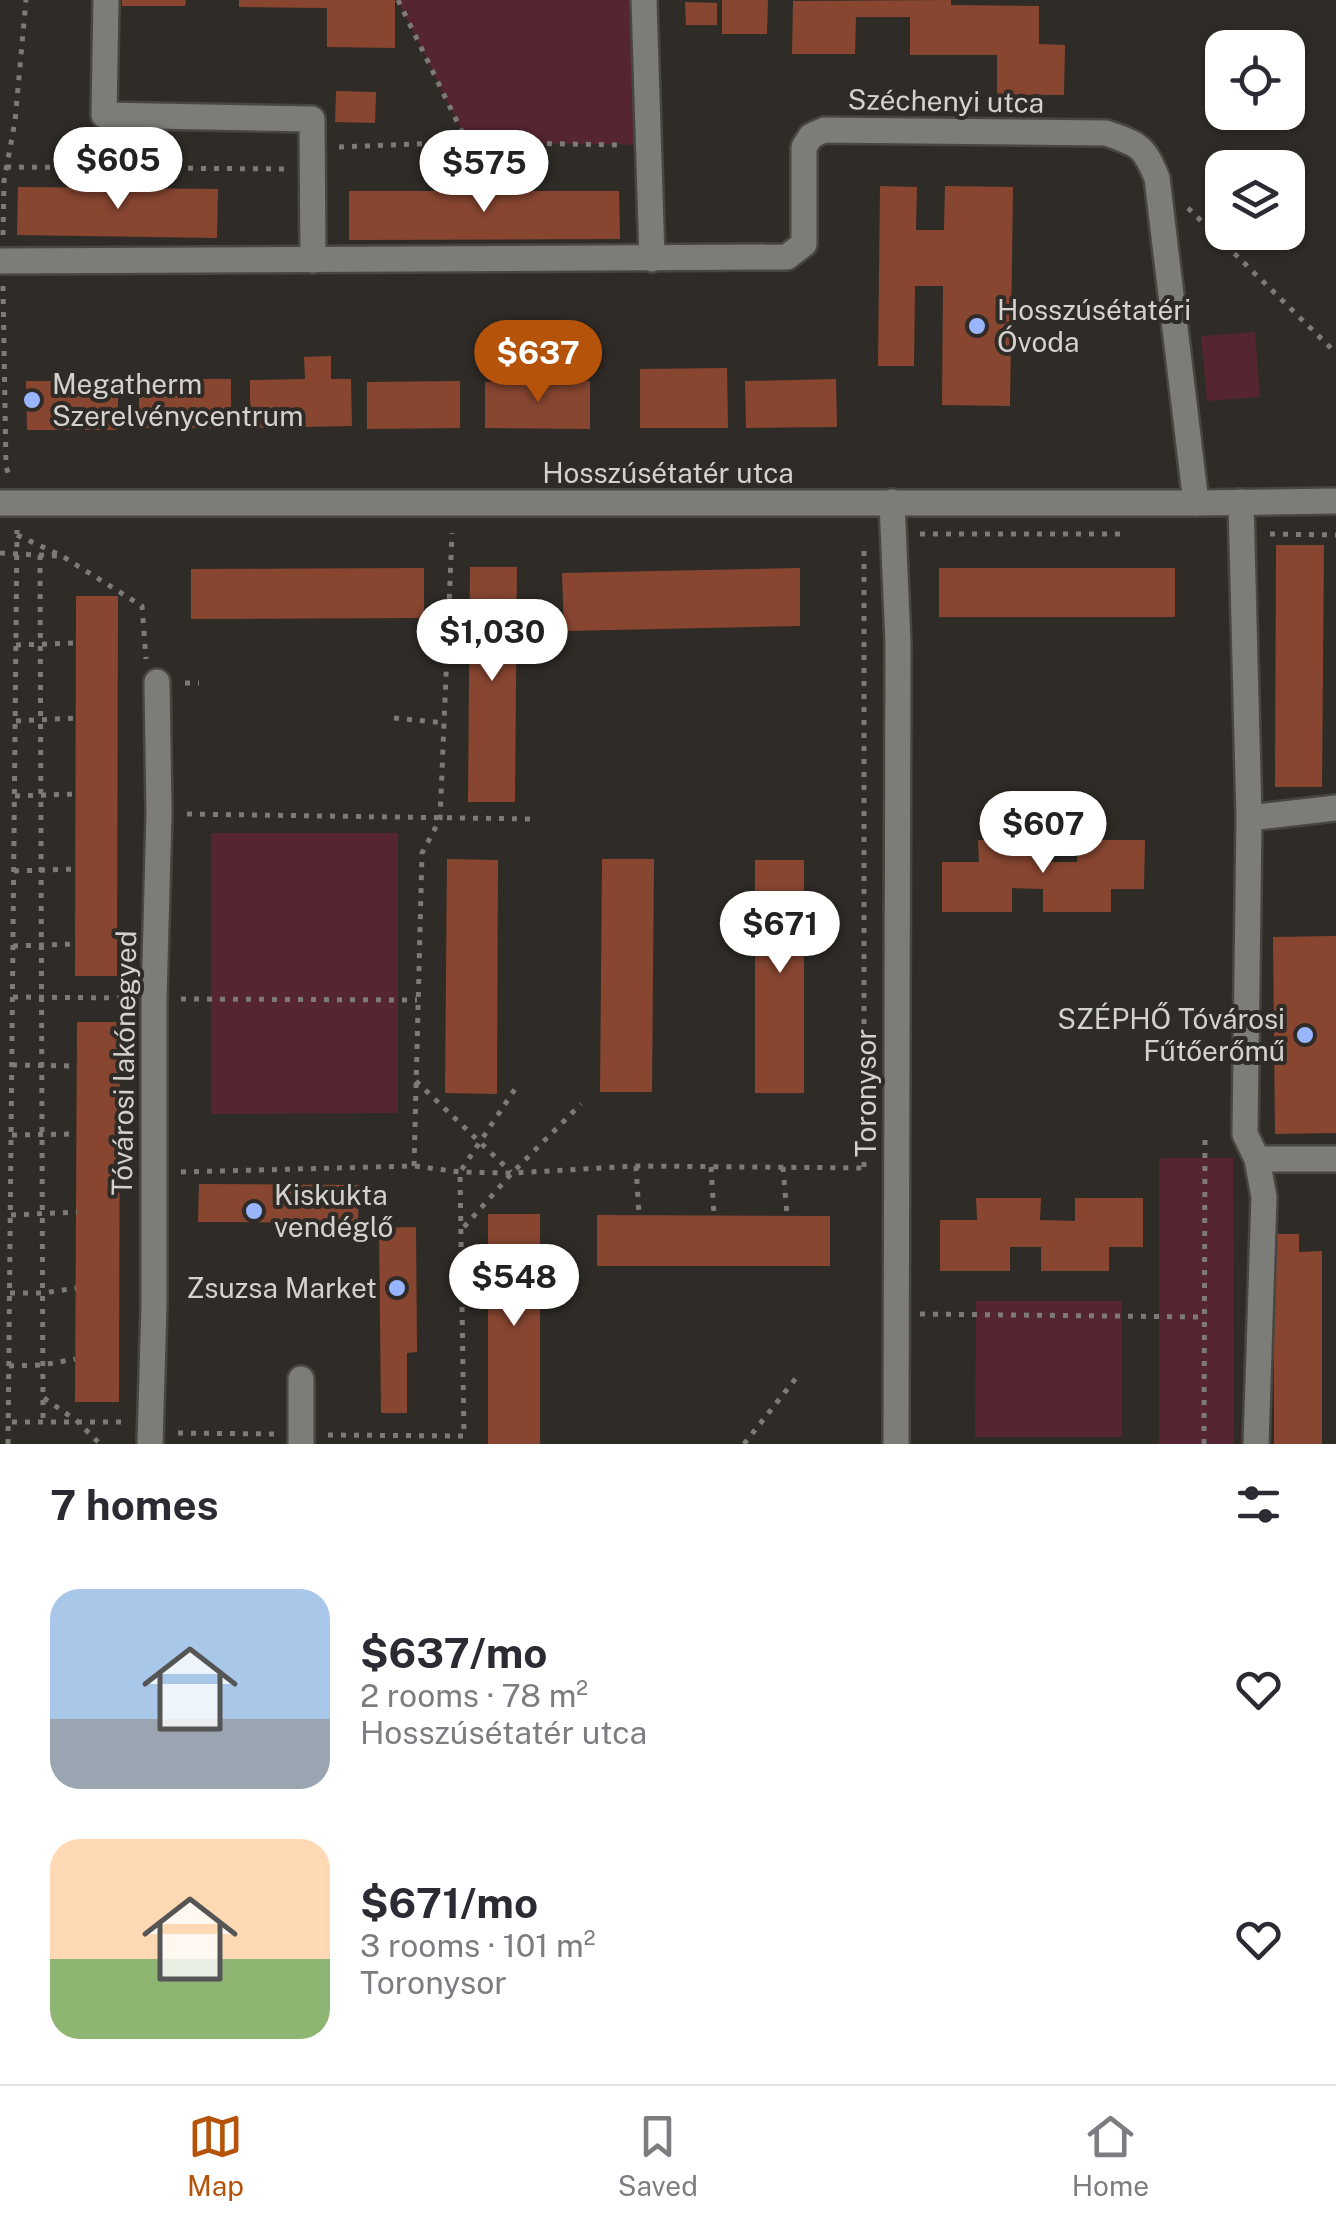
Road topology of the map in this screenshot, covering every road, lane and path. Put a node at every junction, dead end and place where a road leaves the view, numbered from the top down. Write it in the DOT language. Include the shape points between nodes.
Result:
graph roads {
  1 [pos="106,0"];
  2 [pos="398,0"];
  3 [pos="644,0"];
  4 [pos="468,142"];
  5 [pos="650,145"];
  6 [pos="311,158"];
  7 [pos="6,167"];
  8 [pos="1157,178"];
  9 [pos="652,259"];
  10 [pos="313,260"];
  11 [pos="0,261"];
  12 [pos="1336,353"];
  13 [pos="1336,500"];
  14 [pos="892,502"];
  15 [pos="1240,502"];
  16 [pos="9,503"];
  17 [pos="1196,503"];
  18 [pos="452,533"];
  19 [pos="1242,533"];
  20 [pos="894,534"];
  21 [pos="1129,534"];
  22 [pos="18,535"];
  23 [pos="1336,535"];
  24 [pos="864,552"];
  25 [pos="0,553"];
  26 [pos="17,554"];
  27 [pos="40,555"];
  28 [pos="62,556"];
  29 [pos="438,635"];
  30 [pos="446,635"];
  31 [pos="76,644"];
  32 [pos="40,645"];
  33 [pos="16,646"];
  34 [pos="152,673"];
  35 [pos="76,718"];
  36 [pos="394,718"];
  37 [pos="16,720"];
  38 [pos="41,720"];
  39 [pos="445,723"];
  40 [pos="76,794"];
  41 [pos="15,796"];
  42 [pos="41,796"];
  43 [pos="1336,808"];
  44 [pos="159,814"];
  45 [pos="440,818"];
  46 [pos="1249,818"];
  47 [pos="530,819"];
  48 [pos="76,869"];
  49 [pos="14,871"];
  50 [pos="42,871"];
  51 [pos="76,944"];
  52 [pos="14,946"];
  53 [pos="42,946"];
  54 [pos="13,997"];
  55 [pos="42,998"];
  56 [pos="154,999"];
  57 [pos="416,1000"];
  58 [pos="12,1065"];
  59 [pos="42,1065"];
  60 [pos="77,1066"];
  61 [pos="416,1081"];
  62 [pos="517,1086"];
  63 [pos="581,1104"];
  64 [pos="76,1134"];
  65 [pos="1205,1134"];
  66 [pos="12,1135"];
  67 [pos="42,1135"];
  68 [pos="480,1143"];
  69 [pos="1256,1159"];
  70 [pos="1336,1159"];
  71 [pos="414,1166"];
  72 [pos="636,1166"];
  73 [pos="710,1166"];
  74 [pos="784,1167"];
  75 [pos="864,1168"];
  76 [pos="897,1168"];
  77 [pos="153,1172"];
  78 [pos="460,1172"];
  79 [pos="512,1173"];
  80 [pos="76,1212"];
  81 [pos="10,1215"];
  82 [pos="43,1215"];
  83 [pos="639,1215"];
  84 [pos="714,1215"];
  85 [pos="787,1216"];
  86 [pos="462,1229"];
  87 [pos="76,1288"];
  88 [pos="10,1292"];
  89 [pos="43,1292"];
  90 [pos="918,1314"];
  91 [pos="1205,1317"];
  92 [pos="76,1359"];
  93 [pos="43,1365"];
  94 [pos="9,1366"];
  95 [pos="800,1373"];
  96 [pos="302,1379"];
  97 [pos="43,1398"];
  98 [pos="44,1421"];
  99 [pos="12,1422"];
  100 [pos="77,1422"];
  101 [pos="150,1433"];
  102 [pos="301,1439"];
  103 [pos="404,1440"];
  104 [pos="8,1444"];
  105 [pos="100,1444"];
  106 [pos="744,1444"];
  107 [pos="896,1444"];
  108 [pos="1204,1444"];
  109 [pos="1256,1444"];
  1 -- 6 [label="street" via="104,115 312,120"];
  2 -- 4 [label="path"];
  3 -- 5 [label="street"];
  4 -- 5 [label="path"];
  4 -- 6 [label="path"];
  5 -- 9 [label="street"];
  6 -- 7 [label="path"];
  6 -- 10 [label="street"];
  8 -- 9 [label="street, Széchenyi utca" via="1146,153 1106,133 824,130 804,147 804,244 787,257"];
  8 -- 12 [label="path"];
  8 -- 17 [label="street"];
  9 -- 10 [label="street, Széchenyi utca"];
  10 -- 11 [label="street, Széchenyi utca"];
  13 -- 15 [label="street, Hosszúsétatér utca"];
  14 -- 16 [label="street, Hosszúsétatér utca"];
  14 -- 17 [label="street, Hosszúsétatér utca"];
  14 -- 20 [label="street, Toronysor"];
  15 -- 17 [label="street, Hosszúsétatér utca"];
  15 -- 19 [label="street"];
  16 -- 22 [label="path"];
  18 -- 30 [label="path"];
  19 -- 23 [label="path"];
  19 -- 46 [label="street"];
  20 -- 21 [label="path"];
  20 -- 76 [label="street, Toronysor"];
  22 -- 26 [label="path"];
  22 -- 28 [label="path"];
  24 -- 75 [label="path"];
  25 -- 26 [label="path"];
  26 -- 27 [label="path"];
  26 -- 33 [label="path"];
  27 -- 28 [label="path"];
  27 -- 32 [label="path"];
  28 -- 34 [label="path" via="142,606"];
  29 -- 30 [label="path"];
  30 -- 39 [label="path"];
  31 -- 32 [label="path"];
  32 -- 33 [label="path"];
  32 -- 38 [label="path"];
  33 -- 37 [label="path"];
  34 -- 44 [label="street, Tóvárosi lakónegyed"];
  35 -- 38 [label="path"];
  36 -- 39 [label="path"];
  37 -- 38 [label="path"];
  37 -- 41 [label="path"];
  38 -- 42 [label="path"];
  39 -- 45 [label="path"];
  40 -- 42 [label="path"];
  41 -- 42 [label="path"];
  41 -- 49 [label="path"];
  42 -- 50 [label="path"];
  43 -- 46 [label="street"];
  44 -- 45 [label="path"];
  44 -- 56 [label="street, Tóvárosi lakónegyed"];
  45 -- 47 [label="path"];
  45 -- 57 [label="path" via="422,853"];
  46 -- 69 [label="street" via="1244,1134"];
  48 -- 50 [label="path"];
  49 -- 50 [label="path"];
  49 -- 52 [label="path"];
  50 -- 53 [label="path"];
  51 -- 53 [label="path"];
  52 -- 53 [label="path"];
  52 -- 54 [label="path"];
  53 -- 55 [label="path"];
  54 -- 55 [label="path"];
  54 -- 58 [label="path"];
  55 -- 56 [label="path"];
  55 -- 59 [label="path"];
  56 -- 57 [label="path"];
  56 -- 77 [label="street, Tóvárosi lakónegyed"];
  57 -- 61 [label="path"];
  58 -- 59 [label="path"];
  58 -- 66 [label="path"];
  59 -- 60 [label="path"];
  59 -- 67 [label="path"];
  61 -- 68 [label="path"];
  61 -- 71 [label="path"];
  62 -- 68 [label="path"];
  63 -- 79 [label="path"];
  64 -- 67 [label="path"];
  65 -- 91 [label="path"];
  66 -- 67 [label="path"];
  66 -- 81 [label="path"];
  67 -- 82 [label="path"];
  68 -- 78 [label="path"];
  68 -- 79 [label="path"];
  69 -- 70 [label="street"];
  69 -- 109 [label="street" via="1264,1198"];
  71 -- 77 [label="path"];
  71 -- 78 [label="path"];
  72 -- 73 [label="path"];
  72 -- 79 [label="path"];
  72 -- 83 [label="path"];
  73 -- 74 [label="path"];
  73 -- 84 [label="path"];
  74 -- 75 [label="path"];
  74 -- 85 [label="path"];
  75 -- 76 [label="path"];
  76 -- 107 [label="street, Toronysor"];
  77 -- 101 [label="street, Tóvárosi lakónegyed"];
  78 -- 79 [label="path"];
  78 -- 86 [label="path"];
  79 -- 86 [label="path"];
  80 -- 82 [label="path"];
  81 -- 82 [label="path"];
  81 -- 88 [label="path"];
  82 -- 89 [label="path"];
  86 -- 103 [label="path" via="464,1436"];
  87 -- 89 [label="path"];
  88 -- 89 [label="path"];
  88 -- 94 [label="path"];
  89 -- 93 [label="path"];
  90 -- 91 [label="path"];
  91 -- 108 [label="path"];
  92 -- 93 [label="path"];
  93 -- 94 [label="path"];
  93 -- 97 [label="path"];
  94 -- 104 [label="path"];
  95 -- 106 [label="path"];
  96 -- 102 [label="street"];
  97 -- 98 [label="path"];
  97 -- 100 [label="path"];
  98 -- 99 [label="path"];
  98 -- 100 [label="path"];
  100 -- 101 [label="path"];
  100 -- 105 [label="path"];
  101 -- 102 [label="path"];
  102 -- 103 [label="path"];
}
